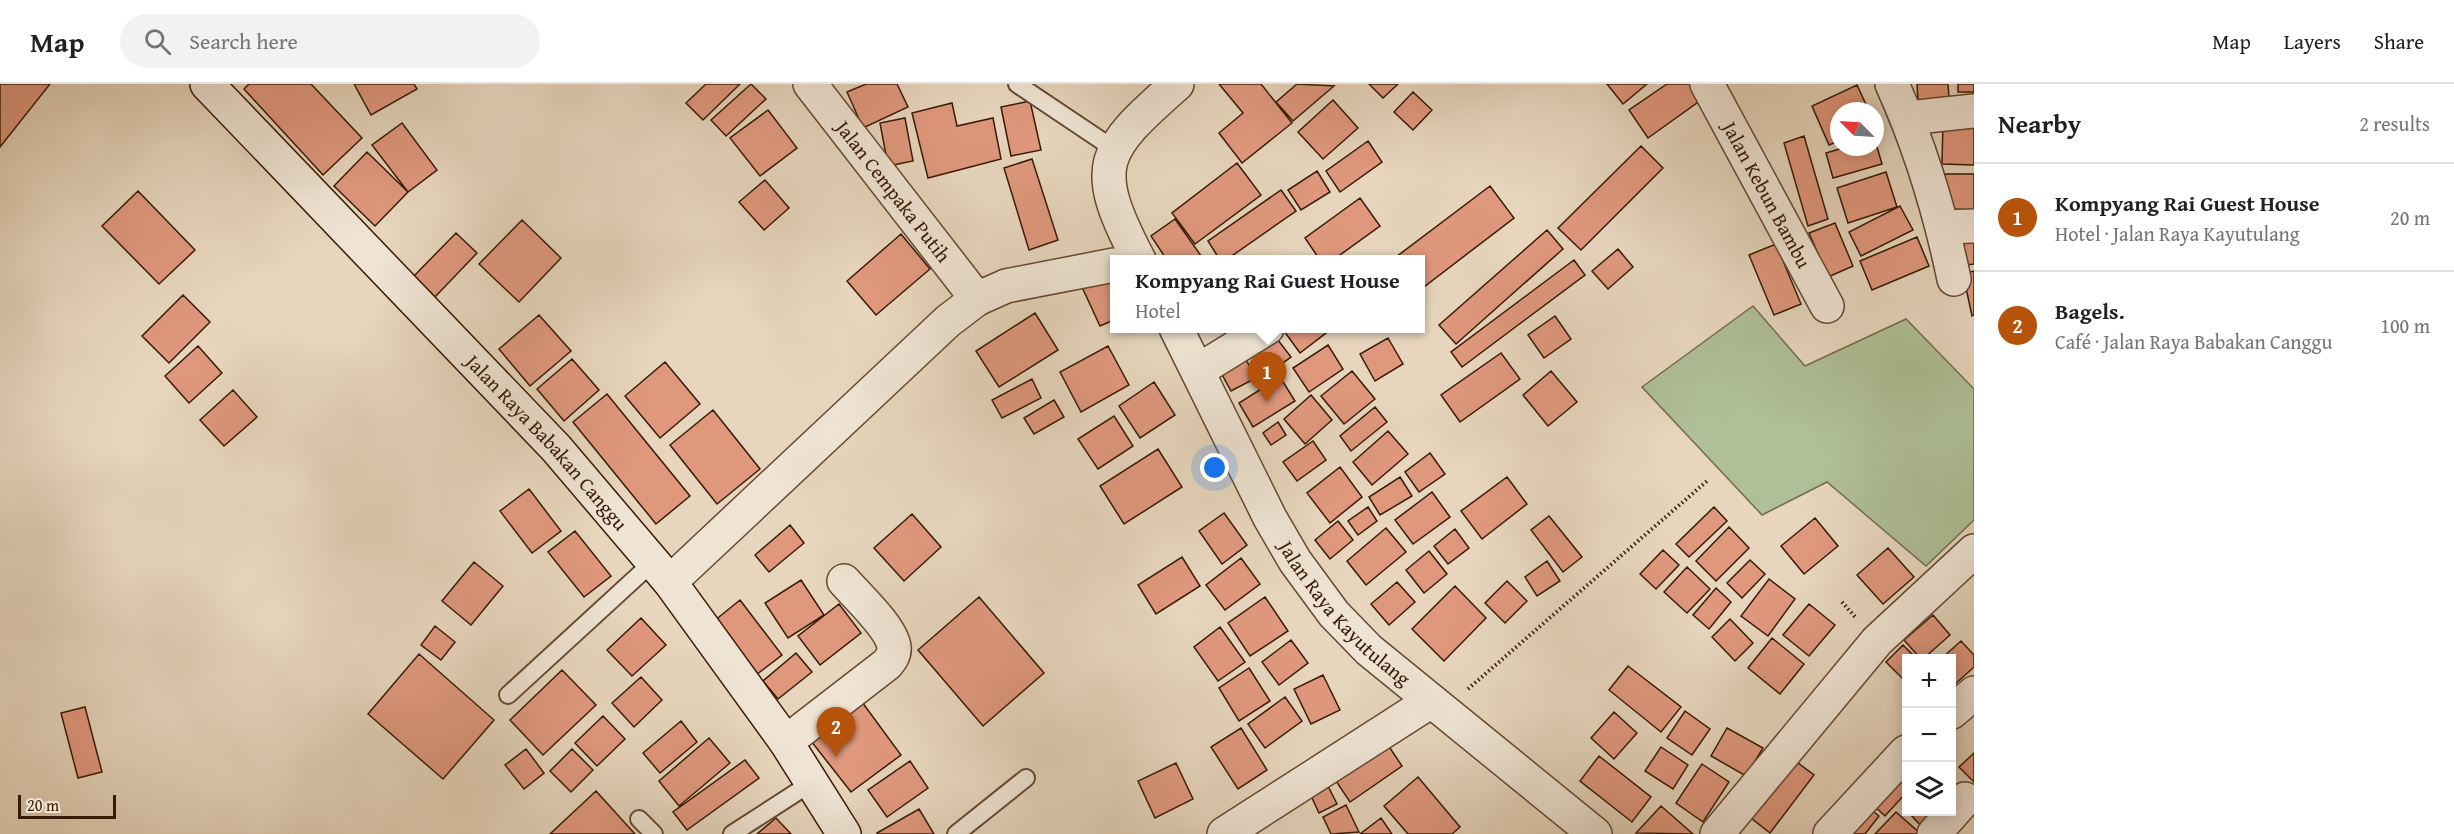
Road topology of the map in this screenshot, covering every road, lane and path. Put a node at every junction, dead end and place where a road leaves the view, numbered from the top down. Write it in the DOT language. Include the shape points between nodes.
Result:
graph roads {
  1 [pos="207,84"];
  2 [pos="810,84"];
  3 [pos="1017,84"];
  4 [pos="1177,84"];
  5 [pos="1707,84"];
  6 [pos="1892,84"];
  7 [pos="1974,111"];
  8 [pos="1908,118"];
  9 [pos="1114,149"];
  10 [pos="1958,226"];
  11 [pos="1136,255"];
  12 [pos="1110,266"];
  13 [pos="1954,279"];
  14 [pos="977,299"];
  15 [pos="1827,306"];
  16 [pos="1179,333"];
  17 [pos="1259,333"];
  18 [pos="1199,370"];
  19 [pos="1707,481"];
  20 [pos="1974,551"];
  21 [pos="661,572"];
  22 [pos="844,581"];
  23 [pos="1974,693"];
  24 [pos="508,695"];
  25 [pos="1437,706"];
  26 [pos="1956,709"];
  27 [pos="786,742"];
  28 [pos="1902,756"];
  29 [pos="1026,778"];
  30 [pos="811,783"];
  31 [pos="1965,799"];
  32 [pos="639,819"];
  33 [pos="1578,830"];
  34 [pos="654,834"];
  35 [pos="732,834"];
  36 [pos="844,834"];
  37 [pos="956,834"];
  38 [pos="1224,834"];
  39 [pos="1717,834"];
  40 [pos="1830,834"];
  41 [pos="1934,834"];
  1 -- 21 [label="street, Jalan Raya Babakan Canggu" via="556,448"];
  2 -- 14 [label="street, Jalan Cempaka Putih"];
  3 -- 9 [label="lane"];
  4 -- 9 [label="street" via="1128,129"];
  5 -- 15 [label="street, Jalan Kebun Bambu"];
  6 -- 8 [label="street"];
  7 -- 8 [label="street"];
  8 -- 10 [label="street"];
  9 -- 11 [label="street" via="1108,172 1112,196"];
  10 -- 13 [label="street"];
  12 -- 14 [label="street" via="1006,286"];
  14 -- 21 [label="street"];
  16 -- 18 [label="street, Jalan Raya Kayutulang"];
  17 -- 18 [label="street"];
  18 -- 25 [label="street, Jalan Raya Kayutulang" via="1246,472 1295,561 1334,614 1369,650"];
  19 -- 25 [label="path"];
  20 -- 39 [label="street" via="1877,641"];
  21 -- 24 [label="lane"];
  21 -- 27 [label="street, Jalan Raya Babakan Canggu"];
  22 -- 27 [label="street" via="891,635 893,656"];
  23 -- 26 [label="street"];
  25 -- 33 [label="street, Jalan Raya Kayutulang"];
  25 -- 38 [label="street"];
  27 -- 30 [label="street, Jalan Raya Babakan Canggu"];
  28 -- 40 [label="street"];
  29 -- 37 [label="lane"];
  30 -- 35 [label="lane"];
  30 -- 36 [label="street, Jalan Raya Babakan Canggu"];
  31 -- 41 [label="street"];
  32 -- 34 [label="lane"];
}
